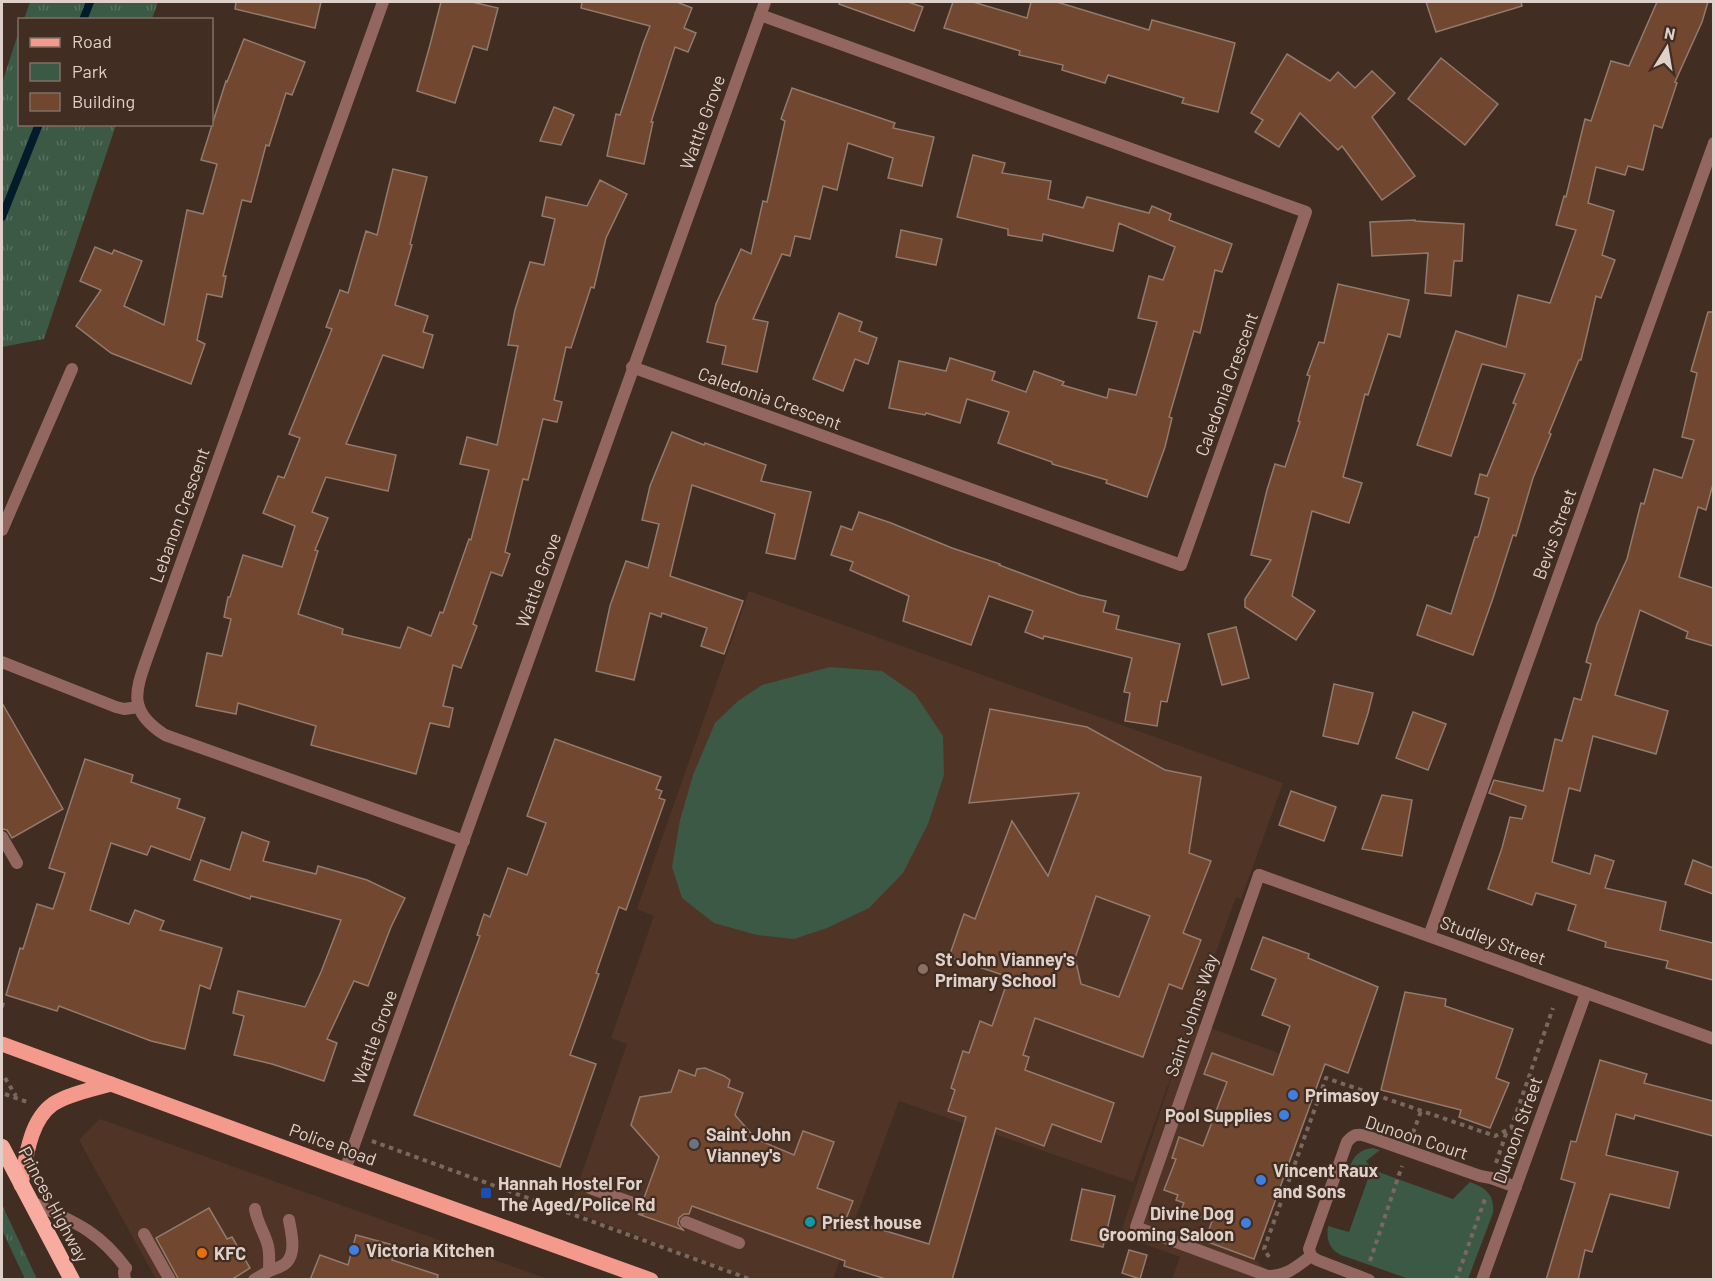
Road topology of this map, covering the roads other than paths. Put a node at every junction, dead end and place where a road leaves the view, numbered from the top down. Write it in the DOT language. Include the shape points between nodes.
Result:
graph roads {
  1 [pos="383,2"];
  2 [pos="765,2"];
  3 [pos="760,15"];
  4 [pos="1713,143"];
  5 [pos="632,367"];
  6 [pos="72,369"];
  7 [pos="2,530"];
  8 [pos="2,662"];
  9 [pos="139,707"];
  10 [pos="2,837"];
  11 [pos="464,841"];
  12 [pos="17,863"];
  13 [pos="1259,875"];
  14 [pos="1429,936"];
  15 [pos="1586,993"];
  16 [pos="1713,1039"];
  17 [pos="2,1044"];
  18 [pos="111,1084"];
  19 [pos="2,1147"];
  20 [pos="345,1170"];
  21 [pos="21,1185"];
  22 [pos="1516,1187"];
  23 [pos="590,1188"];
  24 [pos="31,1202"];
  25 [pos="641,1206"];
  26 [pos="255,1209"];
  27 [pos="289,1220"];
  28 [pos="686,1222"];
  29 [pos="144,1234"];
  30 [pos="739,1243"];
  31 [pos="1311,1256"];
  32 [pos="269,1271"];
  33 [pos="125,1274"];
  34 [pos="1367,1279"];
  35 [pos="72,1280"];
  36 [pos="170,1280"];
  37 [pos="254,1280"];
  38 [pos="651,1280"];
  39 [pos="1482,1280"];
  1 -- 9 [label="street, Lebanon Crescent" via="147,658 138,686"];
  2 -- 3 [label="street, Wattle Grove"];
  3 -- 5 [label="street, Wattle Grove"];
  3 -- 5 [label="street, Caledonia Crescent" via="1306,212 1181,566"];
  4 -- 14 [label="street, Bevis Street"];
  5 -- 11 [label="street, Wattle Grove"];
  6 -- 7 [label="street"];
  8 -- 9 [label="street" via="124,709"];
  9 -- 11 [label="street" via="142,717 165,735"];
  10 -- 12 [label="street"];
  11 -- 20 [label="street, Wattle Grove"];
  13 -- 14 [label="street, Studley Street"];
  13 -- 31 [label="street, Saint Johns Way" via="1136,1227 1268,1276 1289,1272"];
  14 -- 15 [label="street, Studley Street"];
  15 -- 16 [label="street, Studley Street"];
  15 -- 22 [label="street, Dunoon Street"];
  17 -- 18 [label="main road, Police Road"];
  18 -- 20 [label="main road, Police Road"];
  18 -- 21 [label="main road" via="64,1099 48,1109 33,1133"];
  19 -- 21 [label="highway, Princes Highway"];
  20 -- 38 [label="main road, Police Road"];
  21 -- 24 [label="highway, Princes Highway"];
  22 -- 31 [label="street, Dunoon Court" via="1359,1134 1352,1136 1318,1222 1309,1249"];
  22 -- 39 [label="street, Dunoon Street"];
  23 -- 25 [label="street"];
  24 -- 33 [label="street" via="93,1233 112,1250"];
  24 -- 35 [label="highway, Princes Highway"];
  26 -- 32 [label="street" via="268,1244"];
  27 -- 32 [label="street" via="291,1255 286,1263"];
  28 -- 30 [label="street"];
  29 -- 36 [label="street"];
  31 -- 34 [label="street"];
  32 -- 37 [label="street"];
}
